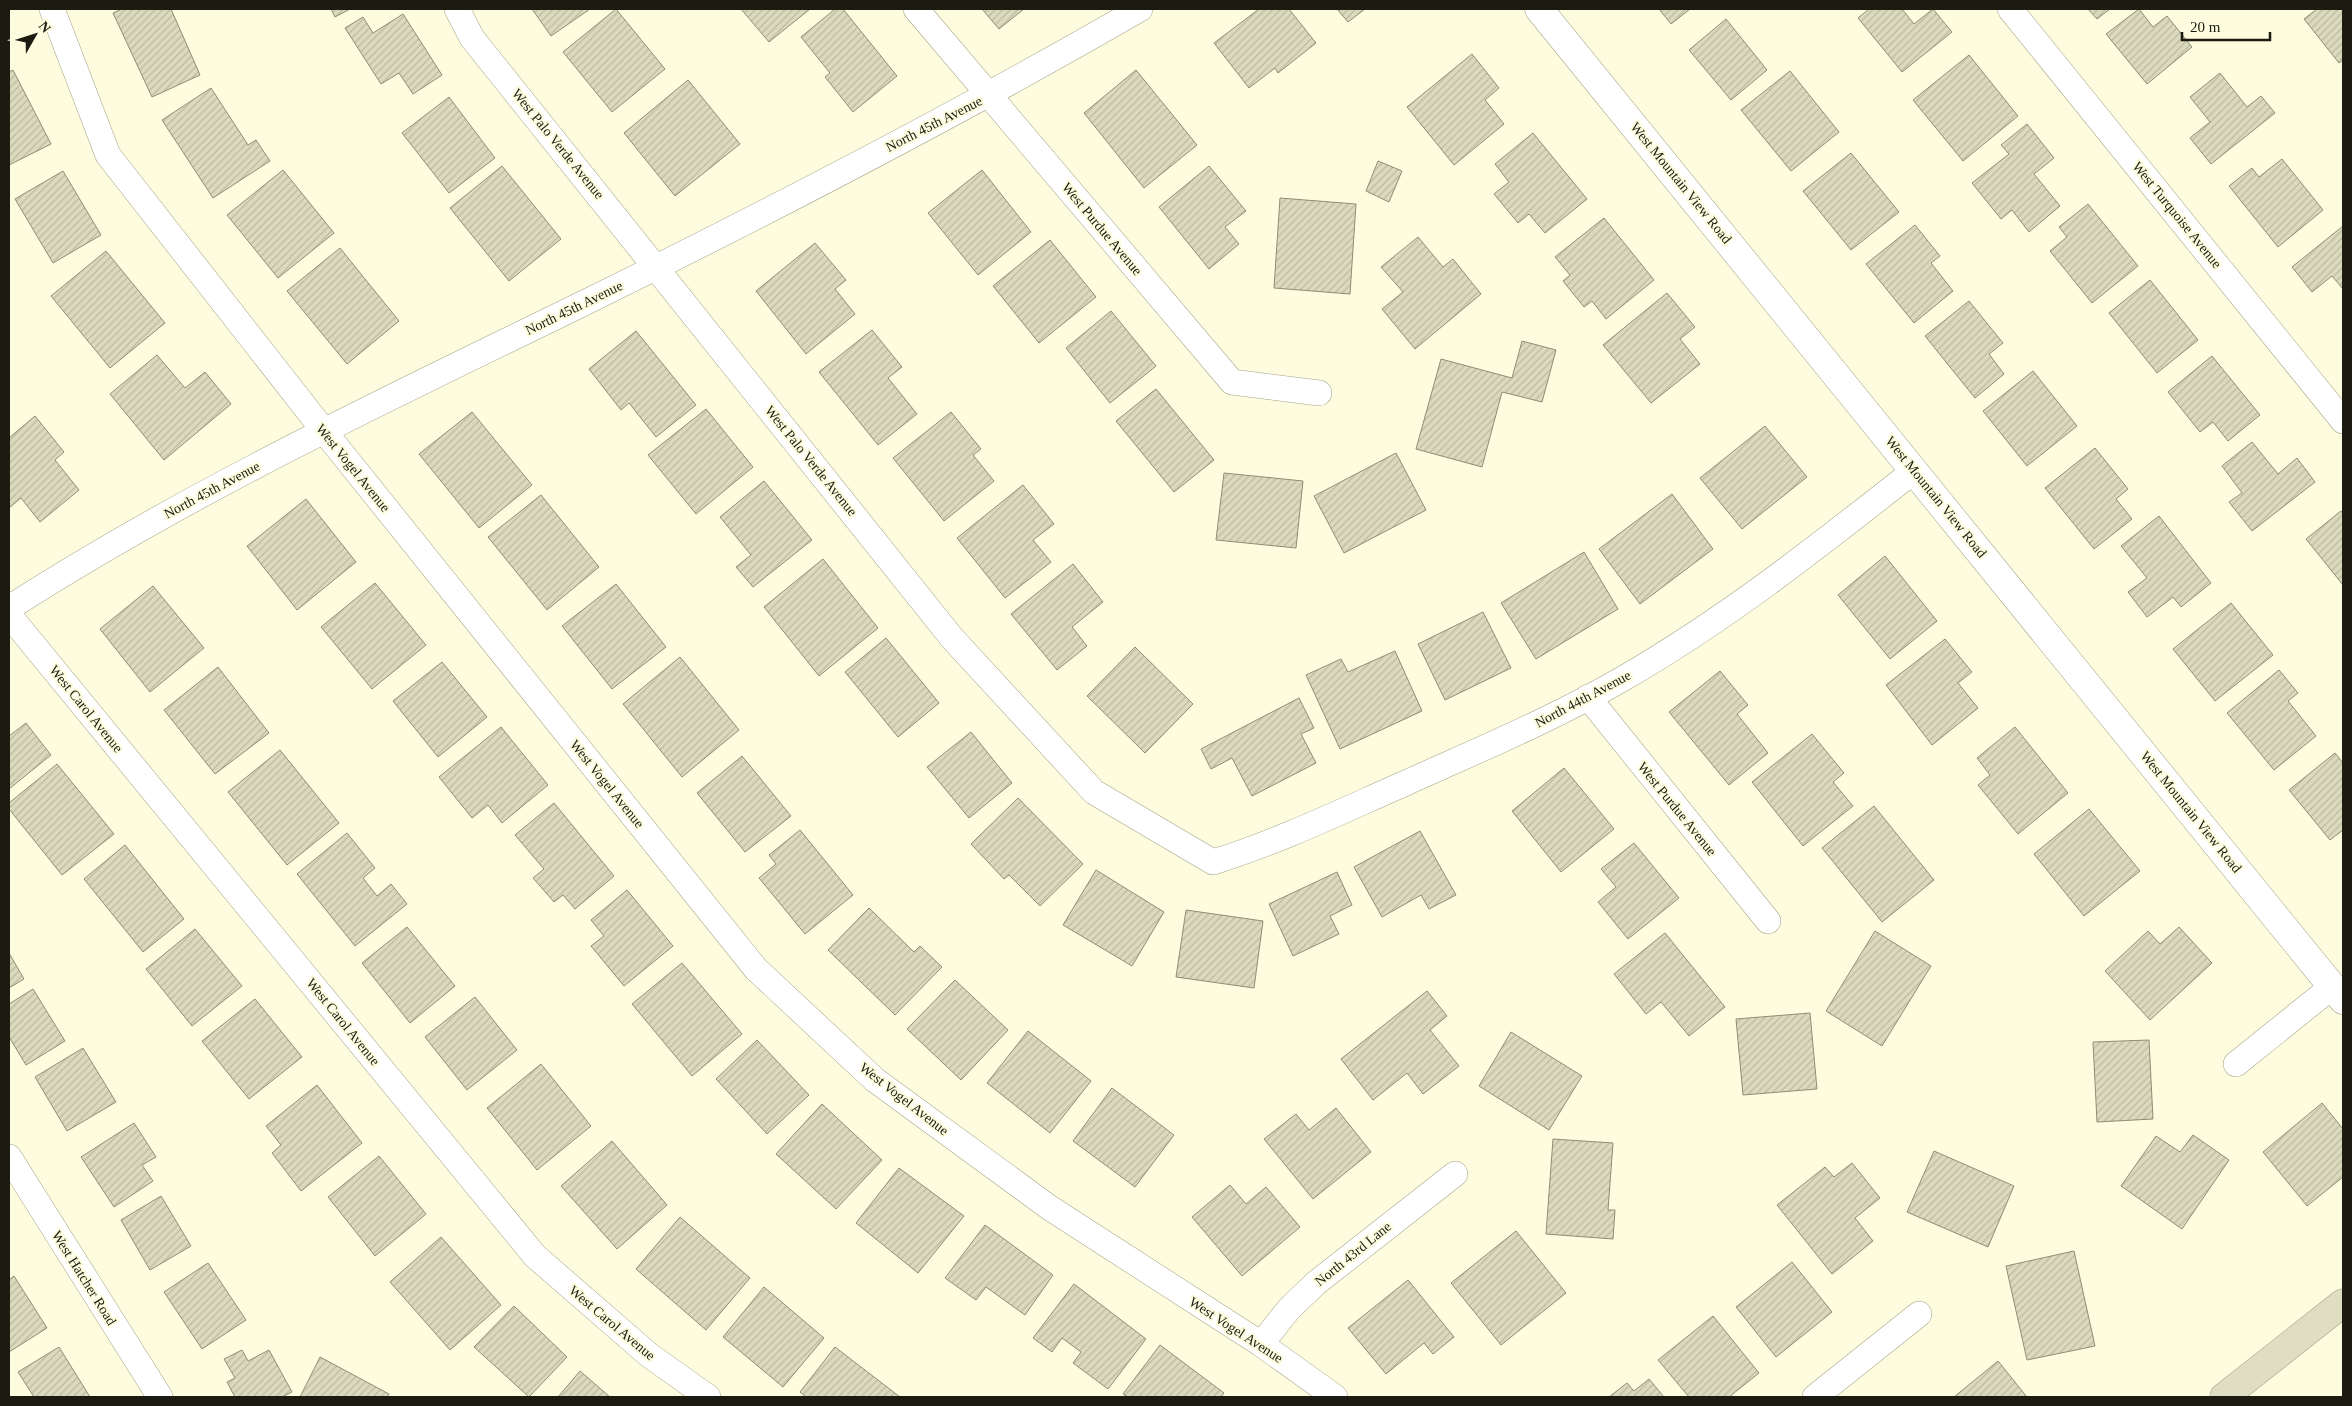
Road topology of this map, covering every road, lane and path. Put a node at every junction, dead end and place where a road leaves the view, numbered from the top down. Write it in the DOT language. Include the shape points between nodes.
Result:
graph roads {
  1 [pos="52,9"];
  2 [pos="457,9"];
  3 [pos="916,9"];
  4 [pos="1140,9"];
  5 [pos="1539,9"];
  6 [pos="2010,9"];
  7 [pos="988,96"];
  8 [pos="657,267"];
  9 [pos="1320,393"];
  10 [pos="2343,421"];
  11 [pos="324,431"];
  12 [pos="1915,470"];
  13 [pos="9,608"];
  14 [pos="9,615"];
  15 [pos="1588,697"];
  16 [pos="1213,862"];
  17 [pos="1768,921"];
  18 [pos="2338,993"];
  19 [pos="2236,1064"];
  20 [pos="9,1157"];
  21 [pos="1455,1174"];
  22 [pos="2343,1303"];
  23 [pos="1919,1314"];
  24 [pos="1261,1344"];
  25 [pos="160,1397"];
  26 [pos="708,1397"];
  27 [pos="1335,1397"];
  28 [pos="1815,1397"];
  29 [pos="2224,1397"];
  1 -- 11 [label="street, West Vogel Avenue" via="108,155"];
  2 -- 8 [label="street, West Palo Verde Avenue" via="472,38"];
  3 -- 7 [label="street, West Purdue Avenue"];
  4 -- 7 [label="street, North 45th Avenue"];
  5 -- 12 [label="street, West Mountain View Road"];
  6 -- 10 [label="street, West Turquoise Avenue"];
  7 -- 8 [label="street, North 45th Avenue"];
  7 -- 9 [label="street, West Purdue Avenue" via="1232,382"];
  8 -- 11 [label="street, North 45th Avenue"];
  8 -- 16 [label="street, West Palo Verde Avenue" via="952,638 1094,792"];
  11 -- 13 [label="street, North 45th Avenue" via="179,506"];
  11 -- 24 [label="street, West Vogel Avenue" via="756,968 875,1080 1050,1208"];
  12 -- 15 [label="street, North 44th Avenue" via="1697,634"];
  12 -- 18 [label="street, West Mountain View Road"];
  14 -- 26 [label="street, West Carol Avenue" via="535,1256 649,1355"];
  15 -- 16 [label="street, North 44th Avenue" via="1299,831"];
  15 -- 17 [label="street, West Purdue Avenue"];
  18 -- 19 [label="street, West Mountain View Road"];
  20 -- 25 [label="street, West Hatcher Road"];
  21 -- 24 [label="street, North 43rd Lane" via="1316,1283 1289,1309"];
  22 -- 29 [label="main road"];
  23 -- 28 [label="street"];
  24 -- 27 [label="street, West Vogel Avenue"];
}
